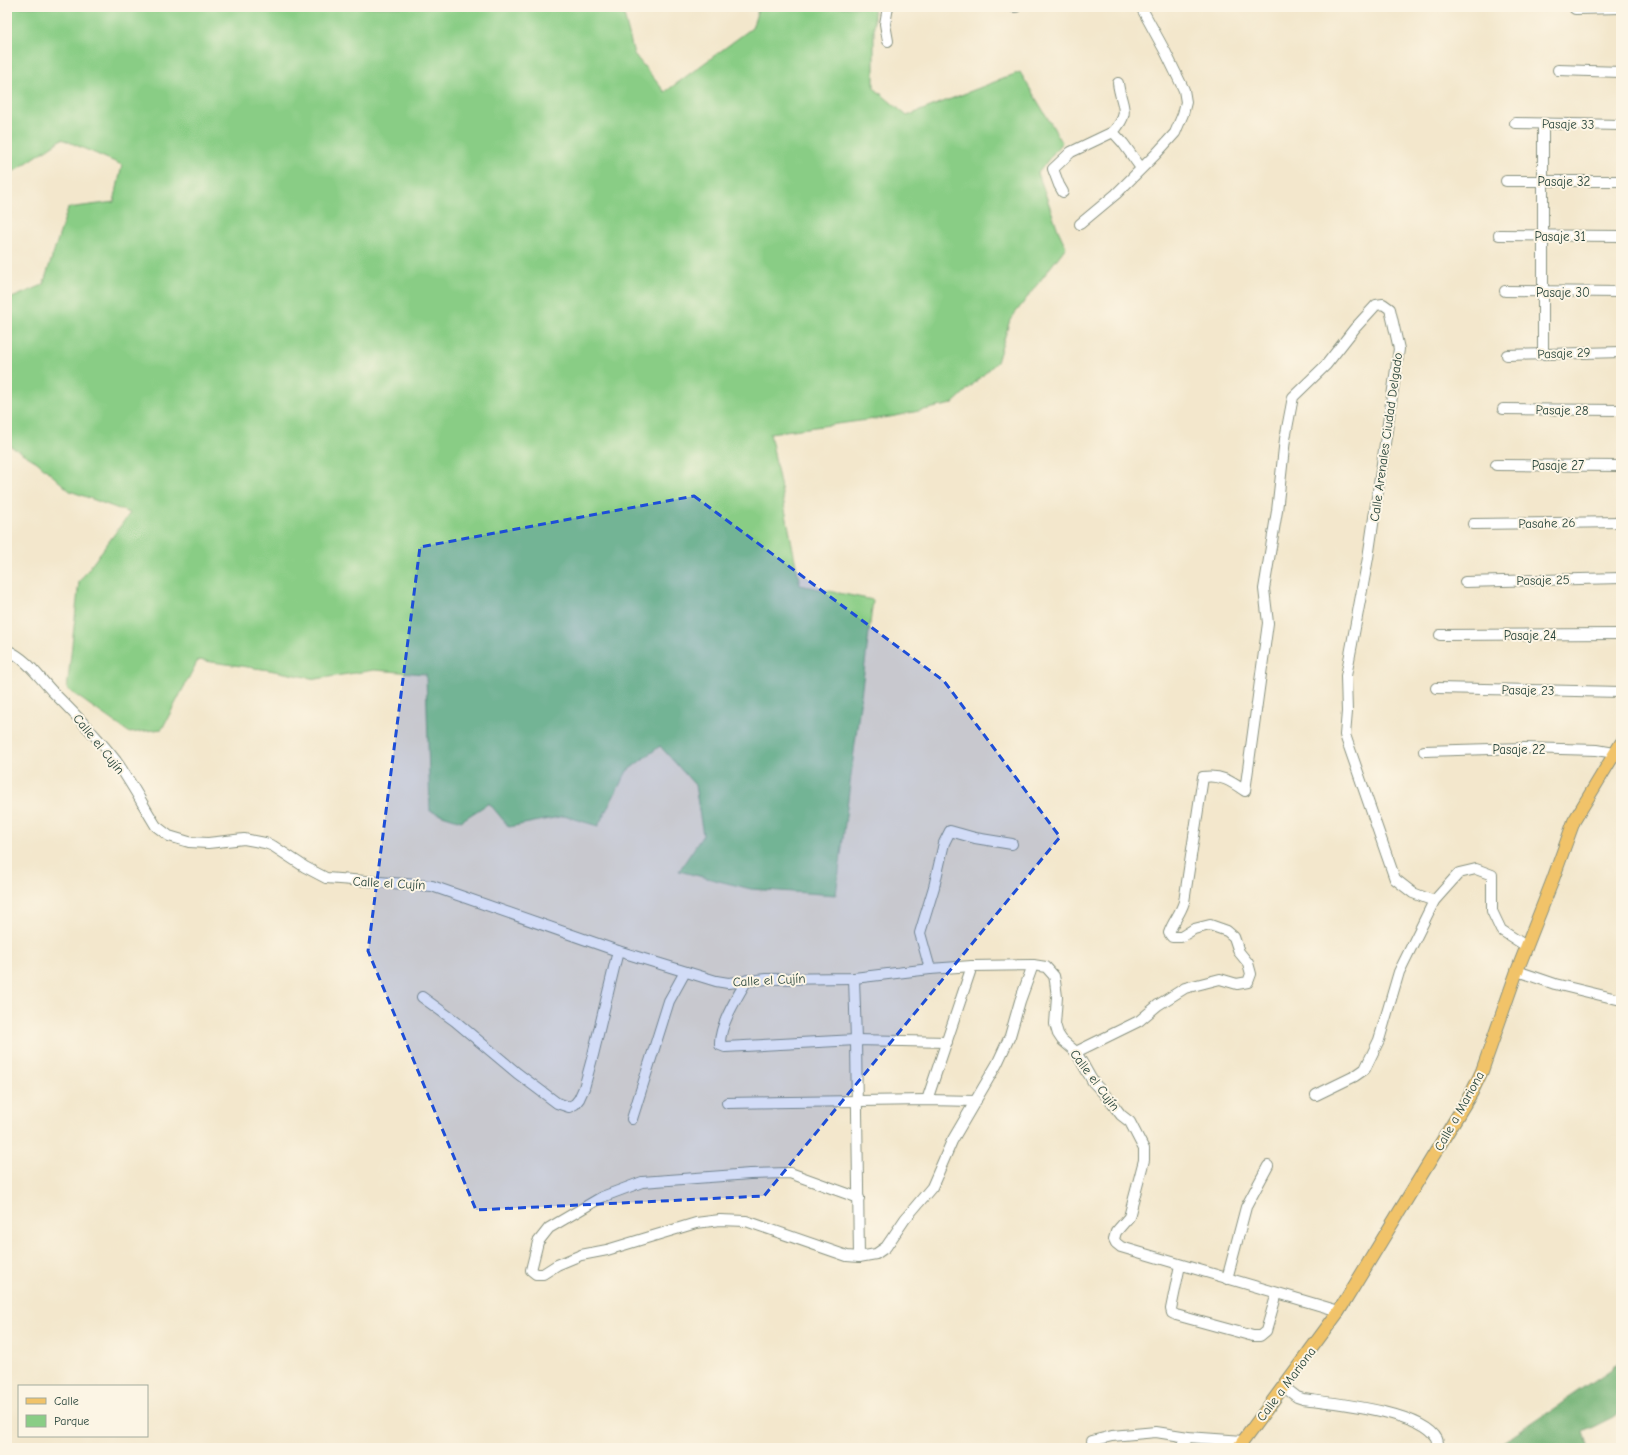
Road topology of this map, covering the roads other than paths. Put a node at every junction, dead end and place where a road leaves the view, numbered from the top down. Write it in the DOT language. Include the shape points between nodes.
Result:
graph roads {
  1 [pos="888,7"];
  2 [pos="1142,7"];
  3 [pos="1621,8"];
  4 [pos="1575,9"];
  5 [pos="888,41"];
  6 [pos="1558,70"];
  7 [pos="1621,72"];
  8 [pos="1118,83"];
  9 [pos="1515,123"];
  10 [pos="1542,124"];
  11 [pos="1621,125"];
  12 [pos="1113,132"];
  13 [pos="1141,168"];
  14 [pos="1506,181"];
  15 [pos="1542,181"];
  16 [pos="1621,181"];
  17 [pos="1063,192"];
  18 [pos="1080,224"];
  19 [pos="1499,235"];
  20 [pos="1542,235"];
  21 [pos="1621,236"];
  22 [pos="1505,291"];
  23 [pos="1542,292"];
  24 [pos="1621,292"];
  25 [pos="1621,352"];
  26 [pos="1543,354"];
  27 [pos="1507,355"];
  28 [pos="1503,409"];
  29 [pos="1621,410"];
  30 [pos="1496,465"];
  31 [pos="1621,466"];
  32 [pos="1621,522"];
  33 [pos="1473,524"];
  34 [pos="1621,578"];
  35 [pos="1466,582"];
  36 [pos="1621,634"];
  37 [pos="1440,635"];
  38 [pos="7,650"];
  39 [pos="1436,688"];
  40 [pos="1621,692"];
  41 [pos="1621,743"];
  42 [pos="1424,751"];
  43 [pos="1614,753"];
  44 [pos="1012,844"];
  45 [pos="1434,901"];
  46 [pos="1526,946"];
  47 [pos="618,951"];
  48 [pos="1033,965"];
  49 [pos="972,966"];
  50 [pos="930,969"];
  51 [pos="1517,971"];
  52 [pos="685,972"];
  53 [pos="854,978"];
  54 [pos="747,980"];
  55 [pos="422,997"];
  56 [pos="1621,1000"];
  57 [pos="856,1040"];
  58 [pos="947,1042"];
  59 [pos="1076,1052"];
  60 [pos="1316,1096"];
  61 [pos="856,1100"];
  62 [pos="927,1100"];
  63 [pos="976,1101"];
  64 [pos="727,1103"];
  65 [pos="632,1119"];
  66 [pos="1268,1166"];
  67 [pos="859,1198"];
  68 [pos="859,1257"];
  69 [pos="1180,1265"];
  70 [pos="1227,1279"];
  71 [pos="1277,1293"];
  72 [pos="1339,1311"];
  73 [pos="1284,1387"];
  74 [pos="1188,1437"];
  75 [pos="1092,1441"];
  76 [pos="1241,1444"];
  77 [pos="1181,1448"];
  78 [pos="1439,1448"];
  1 -- 5 [label="street" via="885,24"];
  2 -- 13 [label="street" via="1184,90 1186,102 1176,133"];
  3 -- 4 [label="street"];
  6 -- 7 [label="street"];
  8 -- 12 [label="street" via="1124,116"];
  9 -- 10 [label="street, Pasaje 33"];
  10 -- 11 [label="street, Pasaje 33"];
  10 -- 15 [label="street"];
  12 -- 13 [label="street"];
  12 -- 17 [label="street" via="1071,152 1053,169"];
  13 -- 18 [label="street" via="1116,194"];
  14 -- 15 [label="street, Pasaje 32"];
  15 -- 16 [label="street, Pasaje 32"];
  15 -- 20 [label="street"];
  19 -- 20 [label="street, Pasaje 31"];
  20 -- 21 [label="street, Pasaje 31"];
  20 -- 23 [label="street"];
  22 -- 23 [label="street, Pasaje 30"];
  23 -- 24 [label="street, Pasaje 30"];
  23 -- 26 [label="street"];
  25 -- 26 [label="street, Pasaje 29"];
  26 -- 27 [label="street, Pasaje 29"];
  28 -- 29 [label="street, Pasaje 28"];
  30 -- 31 [label="street, Pasaje 27"];
  32 -- 33 [label="street, Pasahe 26"];
  34 -- 35 [label="street, Pasaje 25"];
  36 -- 37 [label="street, Pasaje 24"];
  38 -- 47 [label="street, Calle el Cujín" via="22,658 68,705 115,760 156,826 169,836 197,843 244,839 260,841 326,878 432,886"];
  39 -- 40 [label="street, Pasaje 23"];
  41 -- 43 [label="main road, Calle a Mariona"];
  42 -- 43 [label="street, Pasaje 22" via="1524,748 1597,750"];
  43 -- 46 [label="main road, Calle a Mariona" via="1574,821"];
  44 -- 50 [label="street" via="950,831 944,843 920,933"];
  45 -- 46 [label="street" via="1459,873 1476,868 1485,871 1492,875 1492,911 1501,930"];
  45 -- 59 [label="street, Calle Arenales Ciudad Delgado" via="1413,893 1395,879 1345,735 1346,676 1368,558 1399,349 1390,309 1384,304 1376,305 1326,365 1293,397 1264,589 1268,623 1245,791 1229,780 1213,775 1203,777 1184,902 1181,914 1169,933 1172,937 1181,937 1194,929 1210,925 1227,931 1234,937 1238,952 1248,963 1251,974 1248,982 1237,984 1220,979 1186,988 1158,1005 1139,1021"];
  45 -- 60 [label="street" via="1399,972 1379,1040 1365,1069"];
  46 -- 51 [label="main road, Calle a Mariona"];
  47 -- 52 [label="street, Calle el Cujín"];
  47 -- 55 [label="street" via="584,1088 579,1099 569,1107 557,1103"];
  48 -- 49 [label="street, Calle el Cujín"];
  48 -- 59 [label="street, Calle el Cujín" via="1046,967 1054,976 1057,997 1055,1024 1062,1040"];
  48 -- 63 [label="street" via="1010,1036"];
  49 -- 50 [label="street, Calle el Cujín"];
  49 -- 58 [label="street"];
  50 -- 53 [label="street, Calle el Cujín"];
  51 -- 56 [label="street" via="1555,984"];
  51 -- 72 [label="main road, Calle a Mariona" via="1482,1071 1472,1092"];
  52 -- 54 [label="street, Calle el Cujín" via="728,983"];
  52 -- 65 [label="street" via="669,1001"];
  53 -- 54 [label="street, Calle el Cujín"];
  53 -- 57 [label="street"];
  54 -- 57 [label="street" via="730,1011 720,1045 725,1047"];
  57 -- 58 [label="street"];
  57 -- 61 [label="street"];
  58 -- 62 [label="street"];
  59 -- 69 [label="street, Calle el Cujín" via="1093,1082 1130,1122 1144,1149 1144,1160 1129,1217 1116,1232 1114,1239 1121,1247"];
  61 -- 62 [label="street"];
  61 -- 64 [label="street"];
  61 -- 67 [label="street"];
  62 -- 63 [label="street"];
  63 -- 68 [label="street" via="952,1141 932,1187 886,1247 876,1254"];
  66 -- 70 [label="street" via="1246,1208"];
  67 -- 68 [label="street"];
  67 -- 68 [label="street" via="790,1173 642,1182 602,1197 549,1228 538,1242 531,1270 536,1274 543,1274 581,1255 608,1250 696,1223 720,1220 746,1221 847,1256"];
  69 -- 70 [label="street, Calle el Cujín"];
  69 -- 71 [label="street" via="1171,1309 1176,1315 1260,1336 1266,1331"];
  70 -- 71 [label="street, Calle el Cujín"];
  71 -- 72 [label="street, Calle el Cujín"];
  72 -- 73 [label="main road, Calle a Mariona"];
  73 -- 76 [label="main road, Calle a Mariona"];
  73 -- 78 [label="street" via="1303,1399 1399,1416 1425,1427 1437,1439"];
  74 -- 75 [label="street" via="1156,1432 1112,1436"];
  74 -- 76 [label="street"];
  74 -- 77 [label="street"];
}
